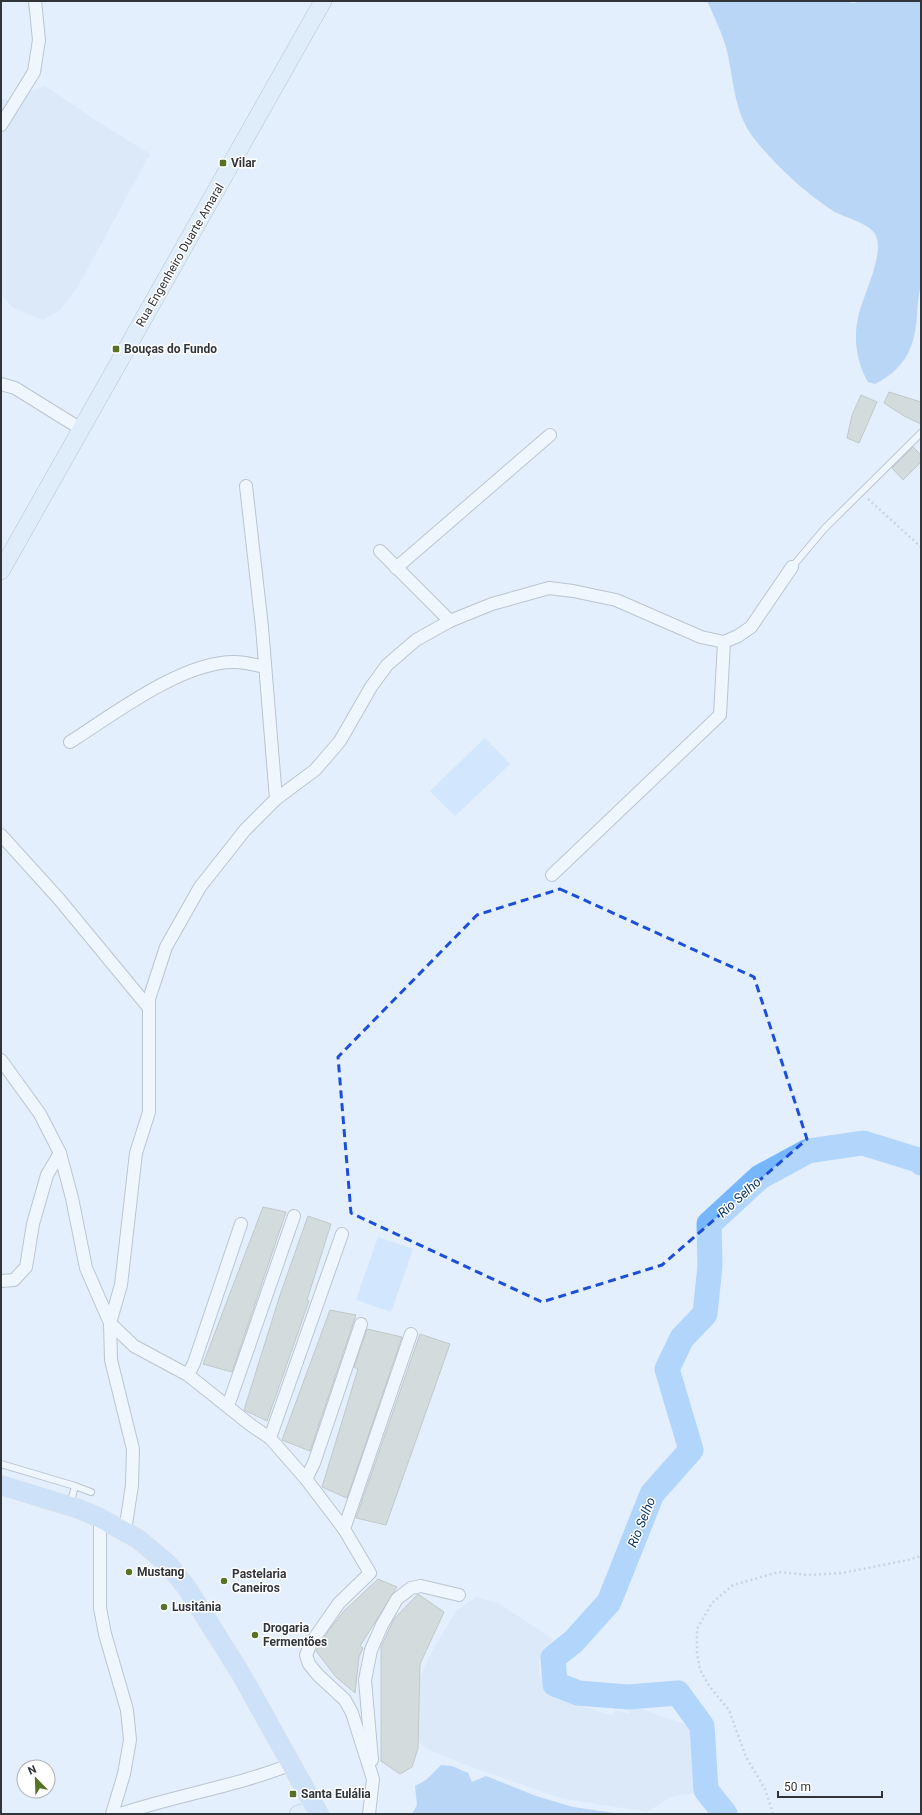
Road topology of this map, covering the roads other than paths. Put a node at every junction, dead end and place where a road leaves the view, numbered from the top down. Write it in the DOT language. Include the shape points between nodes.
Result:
graph roads {
  1 [pos="35,1"];
  2 [pos="323,1"];
  3 [pos="1,125"];
  4 [pos="1,384"];
  5 [pos="81,429"];
  6 [pos="921,433"];
  7 [pos="550,435"];
  8 [pos="246,486"];
  9 [pos="380,551"];
  10 [pos="792,567"];
  11 [pos="396,568"];
  12 [pos="1,571"];
  13 [pos="450,621"];
  14 [pos="724,642"];
  15 [pos="265,667"];
  16 [pos="70,742"];
  17 [pos="276,799"];
  18 [pos="1,835"];
  19 [pos="552,875"];
  20 [pos="149,1008"];
  21 [pos="1,1060"];
  22 [pos="60,1153"];
  23 [pos="294,1216"];
  24 [pos="241,1224"];
  25 [pos="342,1234"];
  26 [pos="1,1281"];
  27 [pos="110,1323"];
  28 [pos="361,1324"];
  29 [pos="410,1334"];
  30 [pos="188,1374"];
  31 [pos="228,1406"];
  32 [pos="270,1438"];
  33 [pos="1,1464"];
  34 [pos="306,1480"];
  35 [pos="1,1485"];
  36 [pos="75,1486"];
  37 [pos="91,1492"];
  38 [pos="69,1506"];
  39 [pos="100,1518"];
  40 [pos="344,1528"];
  41 [pos="125,1531"];
  42 [pos="460,1596"];
  43 [pos="292,1764"];
  44 [pos="373,1779"];
  45 [pos="318,1811"];
  46 [pos="112,1814"];
  47 [pos="120,1814"];
  48 [pos="298,1814"];
  49 [pos="369,1814"];
  1 -- 3 [label="street" via="39,40 34,72"];
  2 -- 5 [label="main road, Rua Engenheiro Duarte Amaral"];
  4 -- 5 [label="street" via="15,388"];
  5 -- 12 [label="main road, Rua Engenheiro Duarte Amaral"];
  6 -- 10 [label="lane" via="825,528"];
  7 -- 11 [label="street"];
  8 -- 15 [label="street"];
  9 -- 11 [label="street"];
  10 -- 14 [label="street" via="751,627"];
  11 -- 13 [label="street"];
  13 -- 14 [label="street" via="492,604 549,588 616,600 701,637"];
  13 -- 17 [label="street" via="416,640 387,665 371,687 340,741 315,770"];
  14 -- 19 [label="street" via="720,715"];
  15 -- 16 [label="street" via="235,662 200,667 167,681"];
  15 -- 17 [label="street"];
  17 -- 20 [label="street" via="245,830 200,887 166,947 149,999"];
  18 -- 20 [label="street" via="59,899"];
  20 -- 27 [label="street" via="149,1112 136,1153 121,1285"];
  21 -- 22 [label="street" via="40,1114"];
  22 -- 26 [label="street" via="47,1175 33,1224 26,1267 14,1280"];
  22 -- 27 [label="street" via="86,1268"];
  23 -- 31 [label="street"];
  24 -- 30 [label="street"];
  25 -- 32 [label="street"];
  27 -- 30 [label="street" via="134,1346"];
  27 -- 41 [label="street" via="111,1360 133,1448 132,1486"];
  28 -- 34 [label="street"];
  29 -- 40 [label="street"];
  30 -- 31 [label="street" via="202,1388"];
  31 -- 32 [label="street"];
  32 -- 34 [label="street"];
  33 -- 36 [label="lane"];
  34 -- 40 [label="street"];
  35 -- 38 [label="main road"];
  36 -- 37 [label="lane"];
  36 -- 38 [label="lane"];
  38 -- 39 [label="main road"];
  39 -- 41 [label="main road"];
  39 -- 46 [label="street" via="100,1608 104,1634 127,1710 130,1740 124,1774"];
  40 -- 44 [label="street" via="370,1573 339,1604 311,1643 306,1655 309,1664 318,1675 346,1700"];
  41 -- 43 [label="main road" via="168,1564 187,1588 241,1674"];
  42 -- 44 [label="street" via="421,1586 411,1588 397,1599 382,1626 371,1650 365,1680"];
  43 -- 45 [label="main road"];
  43 -- 47 [label="street" via="264,1775"];
  44 -- 49 [label="street"];
  45 -- 48 [label="main road"];
}
